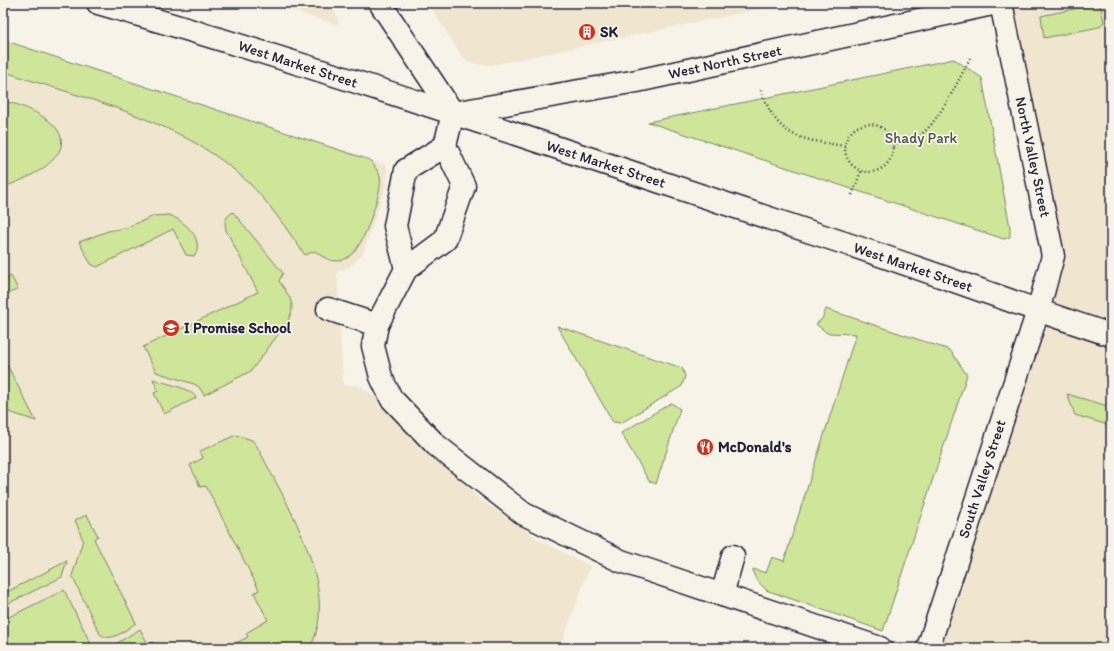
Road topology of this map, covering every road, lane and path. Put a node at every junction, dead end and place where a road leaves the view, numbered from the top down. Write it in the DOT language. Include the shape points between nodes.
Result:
graph roads {
  1 [pos="98,3"];
  2 [pos="380,3"];
  3 [pos="997,3"];
  4 [pos="1001,3"];
  5 [pos="971,56"];
  6 [pos="760,90"];
  7 [pos="453,114"];
  8 [pos="893,144"];
  9 [pos="444,146"];
  10 [pos="845,146"];
  11 [pos="861,171"];
  12 [pos="852,195"];
  13 [pos="406,269"];
  14 [pos="328,309"];
  15 [pos="1038,311"];
  16 [pos="377,325"];
  17 [pos="1111,335"];
  18 [pos="733,556"];
  19 [pos="722,595"];
  20 [pos="880,648"];
  21 [pos="928,648"];
  1 -- 7 [label="street, West Market Street" via="211,36"];
  2 -- 7 [label="street"];
  3 -- 7 [label="street, West North Street" via="637,81"];
  4 -- 15 [label="street, North Valley Street" via="1053,256"];
  5 -- 8 [label="path" via="960,79 932,123 917,137"];
  6 -- 10 [label="path" via="774,119 782,127 795,135 814,141"];
  7 -- 9 [label="street"];
  7 -- 15 [label="street, West Market Street" via="818,234"];
  8 -- 10 [label="path" via="884,129 868,124 852,131"];
  8 -- 11 [label="path" via="892,158 882,169 875,172"];
  9 -- 13 [label="street" via="406,170 395,226"];
  9 -- 13 [label="street" via="464,186 445,240"];
  10 -- 11 [label="path" via="850,164"];
  11 -- 12 [label="path"];
  13 -- 16 [label="street"];
  14 -- 16 [label="street"];
  15 -- 17 [label="street, West Market Street"];
  15 -- 21 [label="street, South Valley Street"];
  16 -- 19 [label="street" via="373,346 381,377 391,398 436,445 524,514 621,561"];
  18 -- 19 [label="street"];
  19 -- 20 [label="street"];
}
